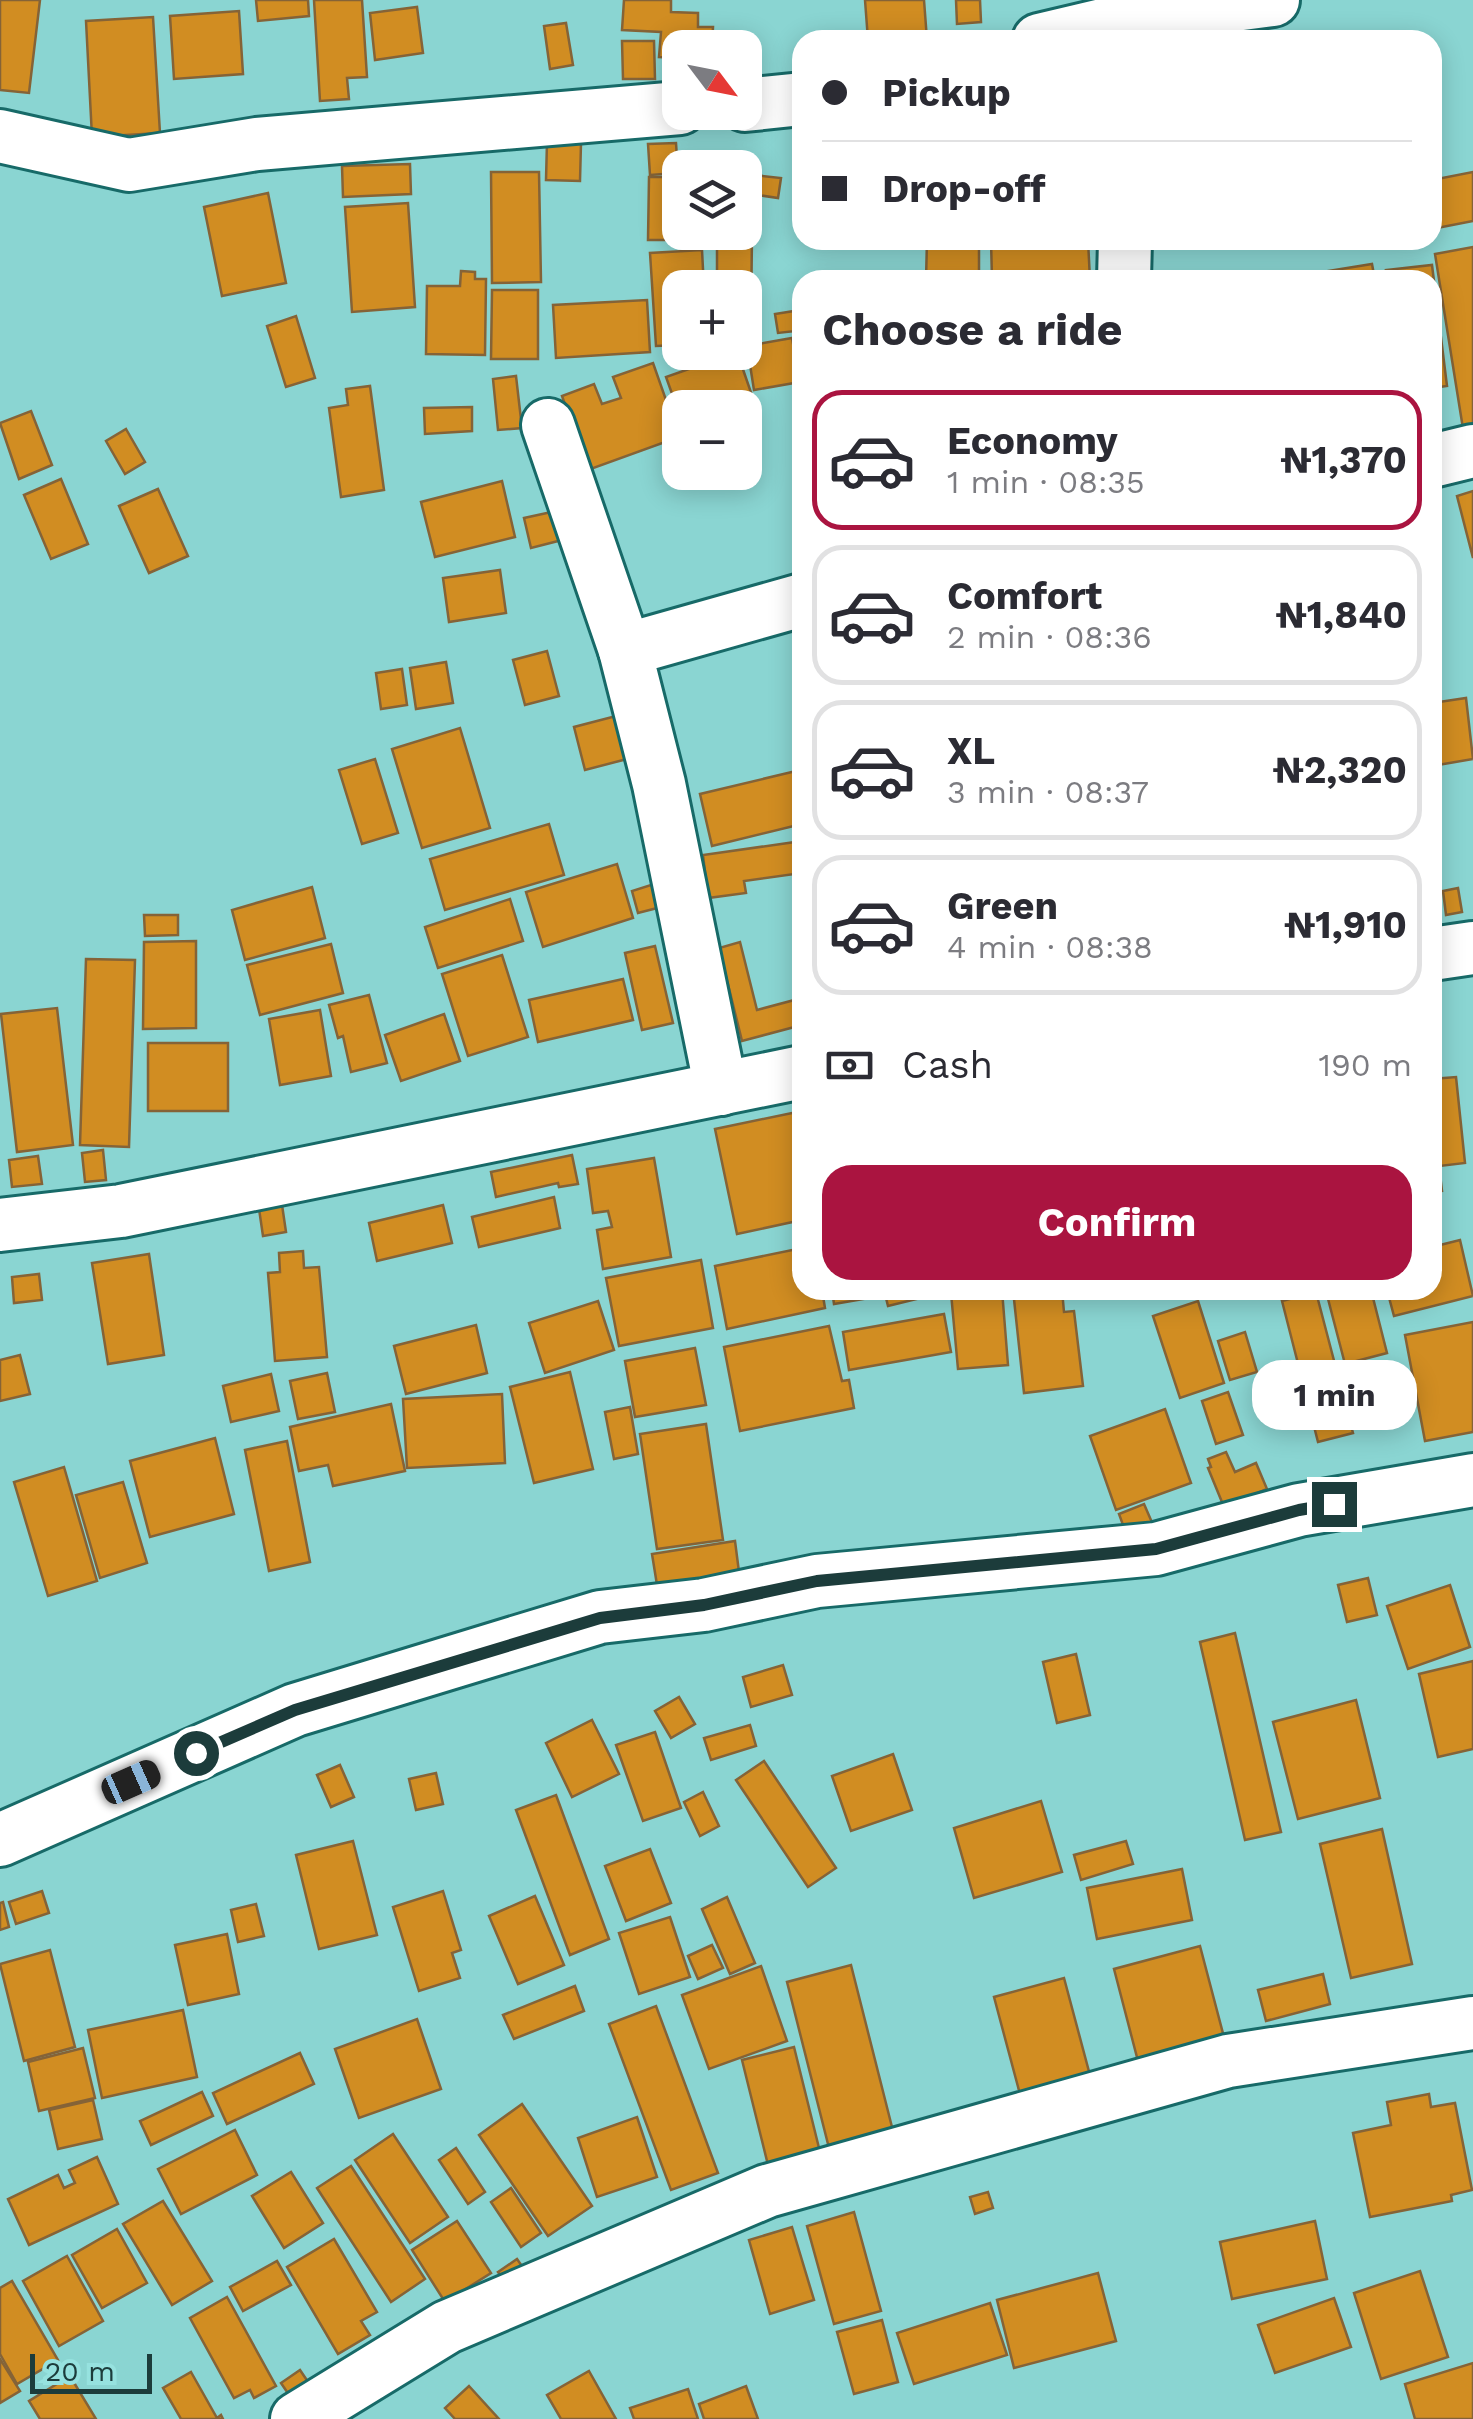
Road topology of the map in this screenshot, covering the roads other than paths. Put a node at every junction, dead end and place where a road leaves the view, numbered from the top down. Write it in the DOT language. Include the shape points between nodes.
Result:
graph roads {
  1 [pos="1273,0"];
  2 [pos="1128,20"];
  3 [pos="1084,30"];
  4 [pos="792,100"];
  5 [pos="762,103"];
  6 [pos="662,110"];
  7 [pos="0,136"];
  8 [pos="548,425"];
  9 [pos="1473,451"];
  10 [pos="1442,459"];
  11 [pos="792,603"];
  12 [pos="625,650"];
  13 [pos="1473,948"];
  14 [pos="1442,953"];
  15 [pos="792,1074"];
  16 [pos="721,1089"];
  17 [pos="0,1225"];
  18 [pos="1473,1480"];
  19 [pos="0,1840"];
  20 [pos="1473,2023"];
  21 [pos="297,2419"];
  1 -- 2 [label="street"];
  2 -- 3 [label="street"];
  4 -- 5 [label="street"];
  6 -- 7 [label="street" via="257,144 129,165"];
  8 -- 12 [label="street"];
  9 -- 10 [label="street"];
  11 -- 12 [label="street"];
  12 -- 16 [label="street"];
  13 -- 14 [label="street"];
  15 -- 16 [label="street"];
  16 -- 17 [label="street" via="121,1210"];
  18 -- 19 [label="street" via="1299,1510 1156,1549 817,1581 600,1618 295,1710"];
  20 -- 21 [label="street" via="1228,2060 767,2192 447,2328"];
}
